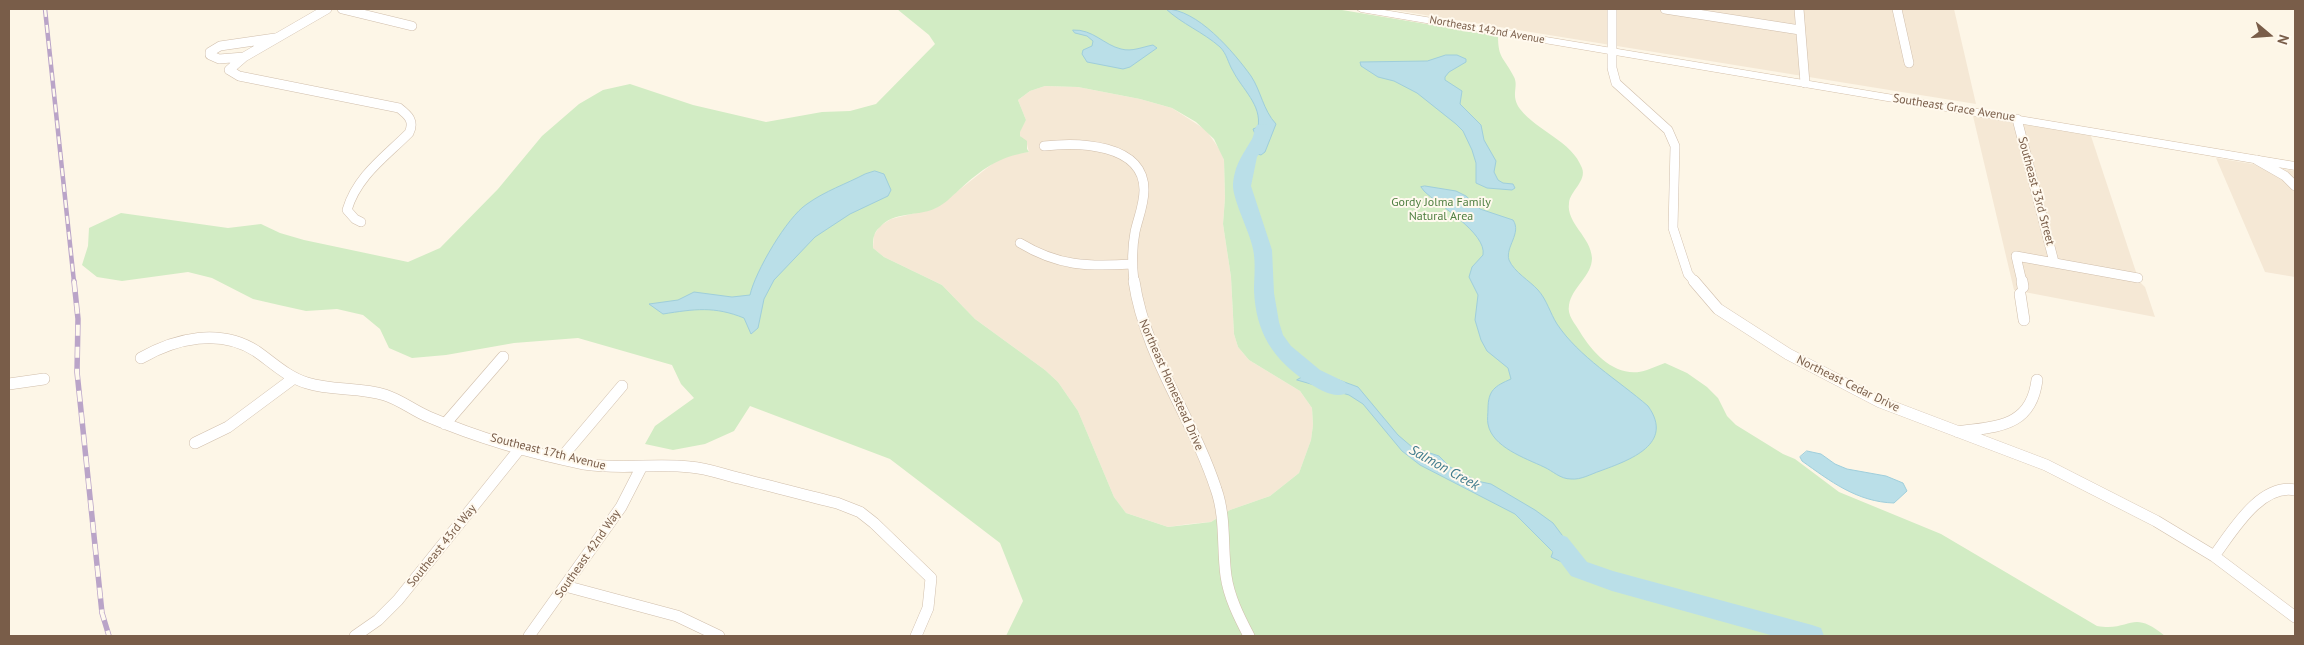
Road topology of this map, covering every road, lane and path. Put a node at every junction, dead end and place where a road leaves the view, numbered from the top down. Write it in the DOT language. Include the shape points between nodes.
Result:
graph roads {
  1 [pos="326,9"];
  2 [pos="342,9"];
  3 [pos="1360,9"];
  4 [pos="1612,9"];
  5 [pos="1665,9"];
  6 [pos="1799,9"];
  7 [pos="1897,9"];
  8 [pos="1703,12"];
  9 [pos="412,26"];
  10 [pos="1800,30"];
  11 [pos="275,38"];
  12 [pos="1613,51"];
  13 [pos="244,57"];
  14 [pos="1909,63"];
  15 [pos="1804,83"];
  16 [pos="2017,119"];
  17 [pos="1044,146"];
  18 [pos="2257,159"];
  19 [pos="2295,166"];
  20 [pos="2295,184"];
  21 [pos="361,222"];
  22 [pos="1020,243"];
  23 [pos="2054,262"];
  24 [pos="1132,264"];
  25 [pos="2138,278"];
  26 [pos="2024,320"];
  27 [pos="503,357"];
  28 [pos="141,358"];
  29 [pos="294,378"];
  30 [pos="44,379"];
  31 [pos="2037,380"];
  32 [pos="9,384"];
  33 [pos="622,386"];
  34 [pos="445,424"];
  35 [pos="1957,432"];
  36 [pos="196,443"];
  37 [pos="521,447"];
  38 [pos="562,457"];
  39 [pos="641,468"];
  40 [pos="2295,490"];
  41 [pos="2214,556"];
  42 [pos="565,586"];
  43 [pos="2295,617"];
  44 [pos="354,636"];
  45 [pos="529,636"];
  46 [pos="719,636"];
  47 [pos="916,636"];
  48 [pos="1249,636"];
  1 -- 11 [label="street"];
  2 -- 9 [label="street"];
  3 -- 12 [label="street, Northeast 142nd Avenue"];
  4 -- 12 [label="street, Northeast Cedar Drive"];
  5 -- 8 [label="street"];
  6 -- 10 [label="street"];
  7 -- 14 [label="street"];
  8 -- 10 [label="street"];
  10 -- 15 [label="street"];
  11 -- 13 [label="street"];
  11 -- 13 [label="street" via="220,46 210,52 219,59"];
  12 -- 15 [label="street, Southeast Grace Avenue"];
  12 -- 35 [label="street, Northeast Cedar Drive" via="1612,68 1616,83 1668,130 1675,146 1672,228 1688,274 1718,309 1788,354 1880,402"];
  13 -- 21 [label="street" via="230,67 239,76 399,108 413,121 408,133 365,175 348,201 346,210"];
  15 -- 16 [label="street, Southeast Grace Avenue"];
  16 -- 18 [label="street, Southeast Grace Avenue"];
  16 -- 23 [label="street, Southeast 33rd Street"];
  17 -- 24 [label="street, Northeast Homestead Drive" via="1085,143 1107,148 1138,170 1144,183 1144,198 1135,232"];
  18 -- 19 [label="street, Southeast Grace Avenue"];
  18 -- 20 [label="street"];
  22 -- 24 [label="street" via="1038,255 1064,264 1093,267"];
  23 -- 25 [label="street"];
  23 -- 26 [label="street" via="2016,256"];
  24 -- 48 [label="street, Northeast Homestead Drive" via="1140,313 1219,498 1226,578 1238,616"];
  27 -- 34 [label="street"];
  28 -- 29 [label="street, Southeast 17th Avenue" via="179,340 225,339 254,350"];
  29 -- 34 [label="street, Southeast 17th Avenue" via="318,386 388,396"];
  29 -- 36 [label="street" via="228,427"];
  30 -- 32 [label="street"];
  31 -- 35 [label="street" via="2032,401 2012,423"];
  33 -- 38 [label="street"];
  34 -- 37 [label="street, Southeast 17th Avenue"];
  35 -- 41 [label="street, Northeast Cedar Drive" via="2046,465 2156,521"];
  37 -- 38 [label="street, Southeast 17th Avenue"];
  37 -- 44 [label="street, Southeast 43rd Way" via="398,600 378,620"];
  38 -- 39 [label="street, Southeast 17th Avenue" via="593,465"];
  39 -- 42 [label="street, Southeast 42nd Way" via="621,507"];
  39 -- 47 [label="street, Southeast 17th Avenue" via="693,467 837,503 860,512 931,578 932,594 927,614"];
  40 -- 41 [label="street" via="2286,488 2255,502"];
  41 -- 43 [label="street, Northeast Cedar Drive"];
  42 -- 45 [label="street, Southeast 42nd Way"];
  42 -- 46 [label="street" via="677,616"];
}
